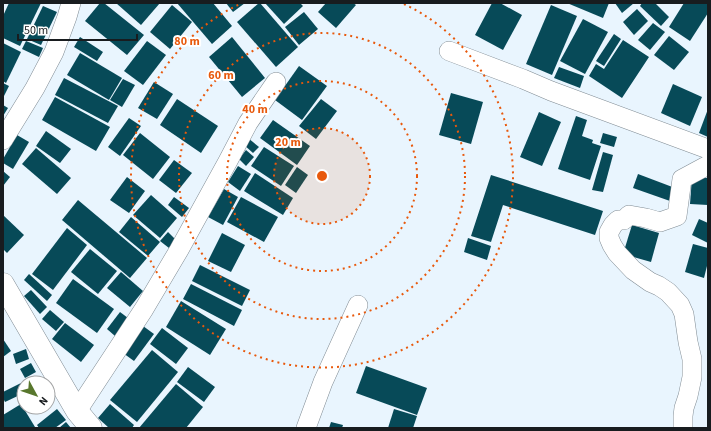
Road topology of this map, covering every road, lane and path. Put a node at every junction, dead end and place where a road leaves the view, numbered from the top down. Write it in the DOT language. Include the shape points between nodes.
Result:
graph roads {
  1 [pos="71,3"];
  2 [pos="449,51"];
  3 [pos="276,82"];
  4 [pos="3,140"];
  5 [pos="708,149"];
  6 [pos="708,165"];
  7 [pos="3,284"];
  8 [pos="358,305"];
  9 [pos="77,411"];
  10 [pos="91,428"];
  11 [pos="306,428"];
  12 [pos="683,428"];
  1 -- 4 [label="street" via="54,52 36,88"];
  2 -- 5 [label="street"];
  3 -- 9 [label="street" via="248,123 152,296"];
  6 -- 12 [label="street" via="682,178 677,216 660,222 629,215 624,220 618,220 609,232 612,245 620,257 632,270 668,292 680,305 684,314 692,359 692,377 684,408"];
  7 -- 9 [label="street"];
  8 -- 11 [label="street" via="323,382"];
  9 -- 10 [label="street"];
}
